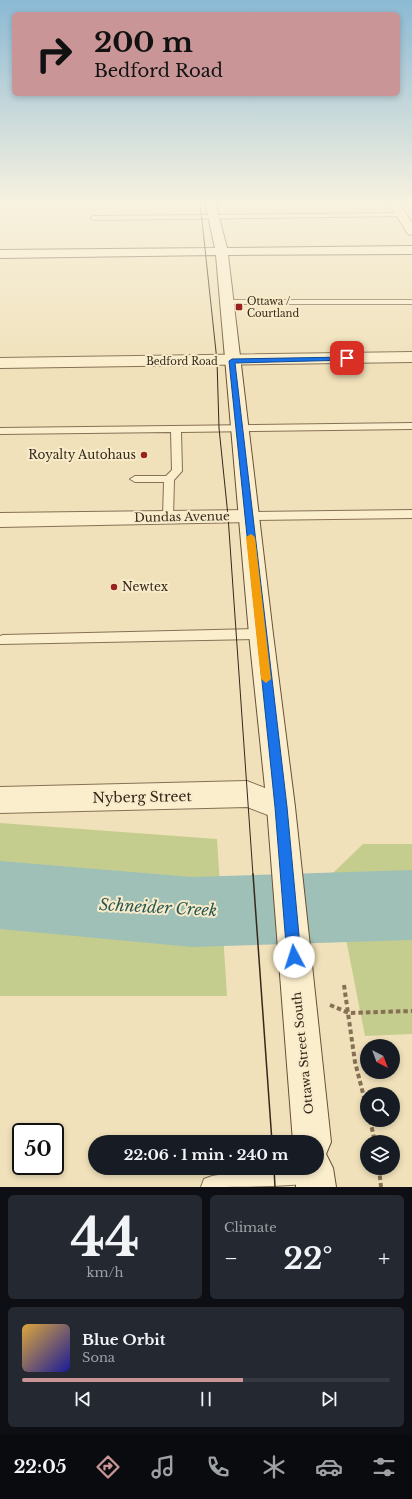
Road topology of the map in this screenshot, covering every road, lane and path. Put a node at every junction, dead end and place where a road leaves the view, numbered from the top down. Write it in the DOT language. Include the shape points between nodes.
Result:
graph roads {
  1 [pos="223,257"];
  2 [pos="226,302"];
  3 [pos="412,302"];
  4 [pos="412,357"];
  5 [pos="232,361"];
  6 [pos="0,363"];
  7 [pos="412,426"];
  8 [pos="239,427"];
  9 [pos="176,428"];
  10 [pos="0,431"];
  11 [pos="135,479"];
  12 [pos="168,479"];
  13 [pos="412,514"];
  14 [pos="249,516"];
  15 [pos="168,518"];
  16 [pos="0,520"];
  17 [pos="261,634"];
  18 [pos="3,640"];
  19 [pos="0,800"];
  20 [pos="281,807"];
  21 [pos="344,985"];
  22 [pos="297,989"];
  23 [pos="412,1011"];
  24 [pos="349,1013"];
  25 [pos="362,1087"];
  26 [pos="311,1135"];
  27 [pos="280,1175"];
  28 [pos="379,1175"];
  29 [pos="212,1187"];
  30 [pos="382,1187"];
  1 -- 2 [label="main road, Ottawa Street South"];
  2 -- 3 [label="lane"];
  2 -- 5 [label="main road, Ottawa Street South"];
  4 -- 5 [label="main road, Bedford Road"];
  5 -- 6 [label="main road, Bedford Road"];
  5 -- 8 [label="main road, Ottawa Street South"];
  7 -- 8 [label="lane"];
  8 -- 9 [label="lane"];
  8 -- 14 [label="main road, Ottawa Street South"];
  9 -- 10 [label="lane"];
  9 -- 12 [label="lane" via="177,471"];
  11 -- 12 [label="lane"];
  12 -- 15 [label="lane"];
  13 -- 14 [label="lane, Dundas Avenue"];
  14 -- 15 [label="main road, Dundas Avenue"];
  14 -- 17 [label="main road, Ottawa Street South"];
  15 -- 16 [label="main road, Dundas Avenue"];
  17 -- 18 [label="lane"];
  17 -- 20 [label="main road, Ottawa Street South"];
  19 -- 20 [label="main road, Nyberg Street" via="247,794"];
  20 -- 22 [label="main road, Ottawa Street South"];
  21 -- 24 [label="path"];
  22 -- 24 [label="path"];
  22 -- 26 [label="main road, Ottawa Street South"];
  23 -- 24 [label="path"];
  24 -- 25 [label="path"];
  27 -- 29 [label="lane"];
  28 -- 30 [label="path"];
}
